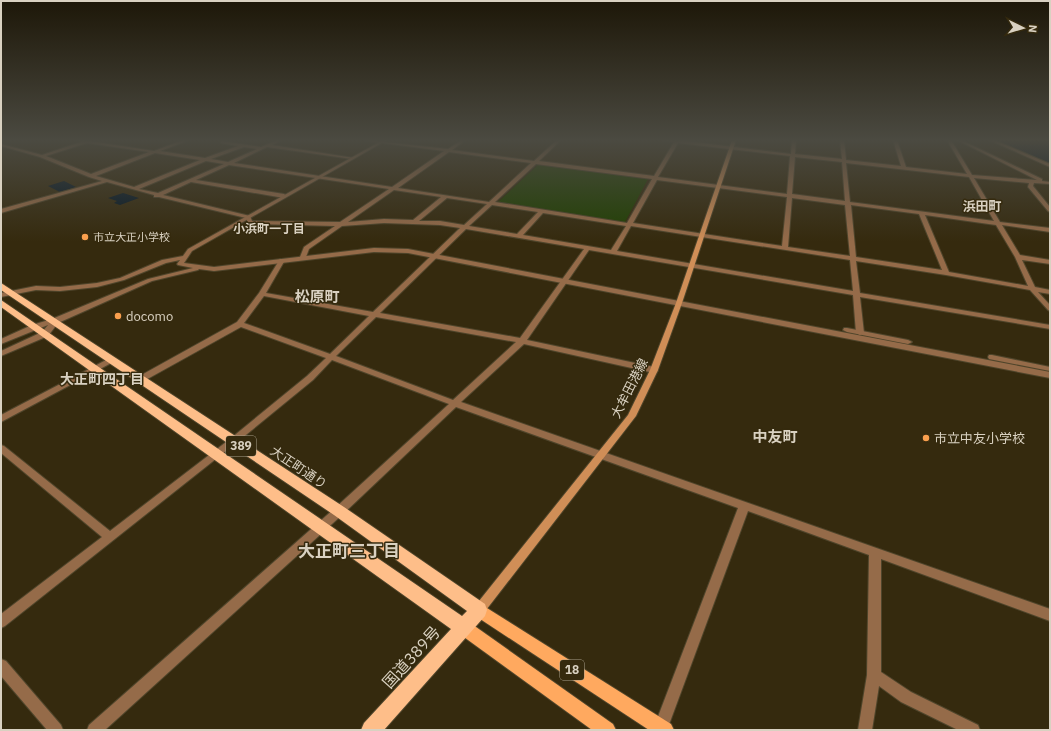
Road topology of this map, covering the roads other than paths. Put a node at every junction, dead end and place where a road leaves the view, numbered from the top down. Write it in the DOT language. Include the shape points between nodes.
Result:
graph roads {
  1 [pos="86,174"];
  2 [pos="96,174"];
  3 [pos="170,174"];
  4 [pos="203,174"];
  5 [pos="293,174"];
  6 [pos="325,174"];
  7 [pos="332,174"];
  8 [pos="415,174"];
  9 [pos="523,174"];
  10 [pos="628,174"];
  11 [pos="659,174"];
  12 [pos="722,174"];
  13 [pos="791,174"];
  14 [pos="845,174"];
  15 [pos="954,174"];
  16 [pos="1029,174"];
  17 [pos="91,176"];
  18 [pos="970,176"];
  19 [pos="318,178"];
  20 [pos="325,178"];
  21 [pos="657,178"];
  22 [pos="189,180"];
  23 [pos="107,181"];
  24 [pos="1032,182"];
  25 [pos="1049,184"];
  26 [pos="718,185"];
  27 [pos="134,189"];
  28 [pos="394,189"];
  29 [pos="790,194"];
  30 [pos="156,196"];
  31 [pos="284,196"];
  32 [pos="446,197"];
  33 [pos="848,202"];
  34 [pos="491,204"];
  35 [pos="1050,210"];
  36 [pos="1,211"];
  37 [pos="541,212"];
  38 [pos="921,212"];
  39 [pos="249,219"];
  40 [pos="415,221"];
  41 [pos="996,223"];
  42 [pos="342,224"];
  43 [pos="630,226"];
  44 [pos="465,228"];
  45 [pos="1050,230"];
  46 [pos="702,236"];
  47 [pos="518,237"];
  48 [pos="785,248"];
  49 [pos="587,249"];
  50 [pos="613,253"];
  51 [pos="436,254"];
  52 [pos="303,256"];
  53 [pos="1018,257"];
  54 [pos="183,258"];
  55 [pos="854,259"];
  56 [pos="282,260"];
  57 [pos="1050,262"];
  58 [pos="691,267"];
  59 [pos="201,268"];
  60 [pos="946,273"];
  61 [pos="565,279"];
  62 [pos="97,285"];
  63 [pos="1034,290"];
  64 [pos="1050,292"];
  65 [pos="3,294"];
  66 [pos="262,294"];
  67 [pos="858,294"];
  68 [pos="113,295"];
  69 [pos="680,301"];
  70 [pos="1050,309"];
  71 [pos="376,314"];
  72 [pos="54,321"];
  73 [pos="240,324"];
  74 [pos="1050,327"];
  75 [pos="40,330"];
  76 [pos="860,333"];
  77 [pos="522,341"];
  78 [pos="1,342"];
  79 [pos="1,354"];
  80 [pos="334,356"];
  81 [pos="111,361"];
  82 [pos="95,369"];
  83 [pos="1050,369"];
  84 [pos="654,370"];
  85 [pos="1050,375"];
  86 [pos="139,380"];
  87 [pos="454,402"];
  88 [pos="1,419"];
  89 [pos="233,441"];
  90 [pos="1,448"];
  91 [pos="215,455"];
  92 [pos="602,456"];
  93 [pos="744,507"];
  94 [pos="339,511"];
  95 [pos="320,528"];
  96 [pos="110,537"];
  97 [pos="875,553"];
  98 [pos="479,610"];
  99 [pos="1050,616"];
  100 [pos="1,622"];
  101 [pos="463,628"];
  102 [pos="1,666"];
  103 [pos="874,675"];
  104 [pos="663,729"];
  105 [pos="56,730"];
  106 [pos="94,730"];
  107 [pos="371,730"];
  108 [pos="607,730"];
  109 [pos="865,730"];
  110 [pos="973,730"];
  1 -- 17 [label="street"];
  2 -- 17 [label="street"];
  3 -- 27 [label="street"];
  4 -- 22 [label="street"];
  5 -- 19 [label="street"];
  6 -- 19 [label="street"];
  7 -- 20 [label="street"];
  8 -- 28 [label="street"];
  9 -- 34 [label="street"];
  10 -- 21 [label="street"];
  11 -- 21 [label="street"];
  12 -- 26 [label="main road, 大牟田港線"];
  13 -- 29 [label="street"];
  14 -- 33 [label="street"];
  15 -- 18 [label="street"];
  16 -- 25 [label="street"];
  17 -- 23 [label="street"];
  18 -- 24 [label="street"];
  18 -- 41 [label="street"];
  19 -- 20 [label="street"];
  19 -- 31 [label="street"];
  20 -- 28 [label="street"];
  20 -- 39 [label="street"];
  21 -- 26 [label="street"];
  21 -- 43 [label="street"];
  22 -- 30 [label="street"];
  22 -- 31 [label="street"];
  23 -- 27 [label="street"];
  23 -- 36 [label="street"];
  24 -- 25 [label="street"];
  24 -- 35 [label="street" via="1030,186"];
  26 -- 29 [label="street"];
  26 -- 46 [label="main road, 大牟田港線"];
  27 -- 30 [label="street"];
  28 -- 32 [label="street"];
  28 -- 42 [label="street"];
  29 -- 33 [label="street"];
  29 -- 48 [label="street"];
  30 -- 39 [label="street"];
  31 -- 39 [label="street"];
  32 -- 34 [label="street"];
  32 -- 40 [label="street"];
  33 -- 38 [label="street"];
  33 -- 55 [label="street"];
  34 -- 37 [label="street"];
  34 -- 44 [label="street"];
  37 -- 43 [label="street"];
  37 -- 47 [label="street"];
  38 -- 41 [label="street"];
  38 -- 60 [label="street"];
  39 -- 42 [label="street"];
  39 -- 54 [label="street"];
  40 -- 42 [label="street"];
  40 -- 44 [label="street"];
  41 -- 45 [label="street"];
  41 -- 53 [label="street"];
  42 -- 52 [label="street" via="306,248"];
  43 -- 46 [label="street"];
  43 -- 50 [label="street"];
  44 -- 47 [label="street"];
  44 -- 51 [label="street"];
  46 -- 48 [label="street"];
  46 -- 58 [label="main road, 大牟田港線"];
  47 -- 49 [label="street"];
  48 -- 55 [label="street"];
  49 -- 50 [label="street"];
  49 -- 61 [label="street"];
  50 -- 58 [label="street"];
  51 -- 52 [label="street" via="390,250"];
  51 -- 61 [label="street"];
  51 -- 71 [label="street"];
  52 -- 56 [label="street"];
  52 -- 59 [label="street"];
  53 -- 57 [label="street"];
  53 -- 63 [label="street"];
  54 -- 59 [label="street" via="180,264"];
  54 -- 62 [label="street" via="164,261 122,279"];
  55 -- 60 [label="street"];
  55 -- 67 [label="street"];
  56 -- 59 [label="street" via="214,269"];
  56 -- 66 [label="street"];
  58 -- 67 [label="street"];
  58 -- 69 [label="main road, 大牟田港線"];
  59 -- 68 [label="street" via="150,280"];
  60 -- 63 [label="street"];
  61 -- 69 [label="street"];
  61 -- 77 [label="street"];
  62 -- 65 [label="street" via="60,289 36,288"];
  62 -- 68 [label="street"];
  63 -- 64 [label="street"];
  63 -- 70 [label="street"];
  65 -- 72 [label="highway, 大正町通り / 389"];
  65 -- 75 [label="highway, 389"];
  66 -- 71 [label="street"];
  66 -- 73 [label="street"];
  67 -- 74 [label="street"];
  67 -- 76 [label="street"];
  68 -- 72 [label="street"];
  69 -- 76 [label="street"];
  69 -- 84 [label="main road, 大牟田港線"];
  69 -- 85 [label="street"];
  71 -- 77 [label="street"];
  71 -- 80 [label="street"];
  72 -- 75 [label="street"];
  72 -- 75 [label="street"];
  72 -- 81 [label="highway, 大正町通り / 389"];
  73 -- 80 [label="street"];
  73 -- 86 [label="street"];
  75 -- 78 [label="street"];
  75 -- 79 [label="street"];
  75 -- 82 [label="highway, 389"];
  76 -- 83 [label="street"];
  77 -- 84 [label="street"];
  77 -- 87 [label="street"];
  80 -- 87 [label="street"];
  80 -- 89 [label="street"];
  81 -- 82 [label="street"];
  81 -- 86 [label="highway, 大正町通り / 389"];
  82 -- 88 [label="street"];
  82 -- 91 [label="highway, 389"];
  84 -- 92 [label="main road, 大牟田港線" via="632,416"];
  86 -- 89 [label="highway, 大正町通り / 389"];
  87 -- 92 [label="street"];
  87 -- 94 [label="street"];
  89 -- 91 [label="street"];
  89 -- 94 [label="highway, 大正町通り / 389"];
  90 -- 96 [label="street"];
  91 -- 95 [label="highway, 389"];
  91 -- 96 [label="street"];
  92 -- 93 [label="street"];
  92 -- 98 [label="main road, 大牟田港線"];
  93 -- 97 [label="street"];
  93 -- 104 [label="street"];
  94 -- 95 [label="street"];
  94 -- 98 [label="highway, 大正町通り / 389"];
  95 -- 101 [label="highway, 389"];
  95 -- 106 [label="street"];
  96 -- 100 [label="street"];
  97 -- 99 [label="street"];
  97 -- 103 [label="street"];
  98 -- 101 [label="highway, 国道389号"];
  98 -- 104 [label="main road, 18"];
  101 -- 107 [label="highway, 国道389号"];
  101 -- 108 [label="main road, 18"];
  102 -- 105 [label="street"];
  103 -- 109 [label="street"];
  103 -- 110 [label="street" via="906,697"];
}
